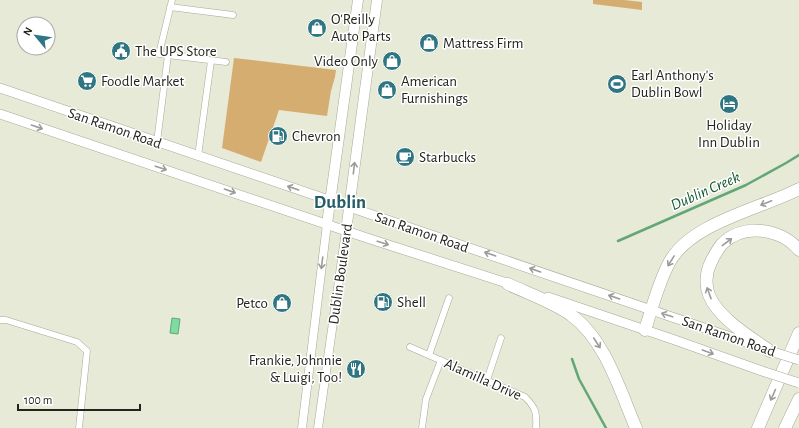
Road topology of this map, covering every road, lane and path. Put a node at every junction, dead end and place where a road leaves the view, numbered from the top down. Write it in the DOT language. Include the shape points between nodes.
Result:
graph roads {
  1 [pos="172,0"];
  2 [pos="358,0"];
  3 [pos="377,0"];
  4 [pos="170,7"];
  5 [pos="232,15"];
  6 [pos="168,55"];
  7 [pos="211,61"];
  8 [pos="226,62"];
  9 [pos="0,88"];
  10 [pos="0,114"];
  11 [pos="157,142"];
  12 [pos="198,156"];
  13 [pos="799,189"];
  14 [pos="330,200"];
  15 [pos="349,207"];
  16 [pos="327,224"];
  17 [pos="346,231"];
  18 [pos="799,250"];
  19 [pos="508,284"];
  20 [pos="449,298"];
  21 [pos="651,310"];
  22 [pos="0,320"];
  23 [pos="645,330"];
  24 [pos="799,333"];
  25 [pos="502,338"];
  26 [pos="410,346"];
  27 [pos="770,351"];
  28 [pos="429,355"];
  29 [pos="441,360"];
  30 [pos="799,360"];
  31 [pos="487,380"];
  32 [pos="799,384"];
  33 [pos="799,399"];
  34 [pos="79,428"];
  35 [pos="302,428"];
  36 [pos="318,428"];
  37 [pos="422,428"];
  38 [pos="536,428"];
  39 [pos="636,428"];
  40 [pos="758,428"];
  41 [pos="785,428"];
  1 -- 4 [label="street"];
  2 -- 14 [label="main road, Dublin Boulevard"];
  15 -- 3 [label="main road, Dublin Boulevard, one-way"];
  4 -- 5 [label="street"];
  4 -- 6 [label="street" via="159,54"];
  6 -- 7 [label="street"];
  6 -- 11 [label="street"];
  7 -- 8 [label="street"];
  7 -- 12 [label="street"];
  9 -- 11 [label="main road, San Ramon Road"];
  10 -- 16 [label="main road, San Ramon Road, one-way"];
  11 -- 12 [label="main road, San Ramon Road"];
  14 -- 12 [label="main road, San Ramon Road, one-way"];
  13 -- 21 [label="highway, one-way" via="739,214 691,238 679,248 669,262"];
  14 -- 15 [label="main road, San Ramon Road"];
  14 -- 16 [label="main road, Dublin Boulevard"];
  15 -- 17 [label="main road, Dublin Boulevard"];
  21 -- 15 [label="main road, San Ramon Road, one-way"];
  16 -- 17 [label="main road, San Ramon Road"];
  16 -- 35 [label="street, Dublin Boulevard, one-way"];
  17 -- 19 [label="main road, San Ramon Road, one-way"];
  17 -- 36 [label="street, Dublin Boulevard"];
  27 -- 18 [label="highway, one-way" via="731,323 719,310 709,296 706,282 708,268 714,254 723,243 748,231 762,230 775,233 787,238"];
  19 -- 23 [label="main road, San Ramon Road"];
  19 -- 39 [label="highway, one-way" via="564,311 587,329 602,352"];
  20 -- 28 [label="street"];
  21 -- 23 [label="highway"];
  27 -- 21 [label="main road, San Ramon Road, one-way"];
  22 -- 34 [label="street" via="77,342 87,351"];
  23 -- 32 [label="main road, San Ramon Road, one-way, bridge"];
  24 -- 40 [label="highway, one-way"];
  25 -- 31 [label="street"];
  26 -- 28 [label="street, Alamilla Drive"];
  27 -- 30 [label="main road, San Ramon Road, bridge"];
  28 -- 29 [label="street, Alamilla Drive"];
  29 -- 31 [label="street, Alamilla Drive"];
  29 -- 37 [label="street" via="426,399"];
  31 -- 38 [label="street, Alamilla Drive" via="525,397 534,406 537,415"];
  33 -- 41 [label="highway"];
}
